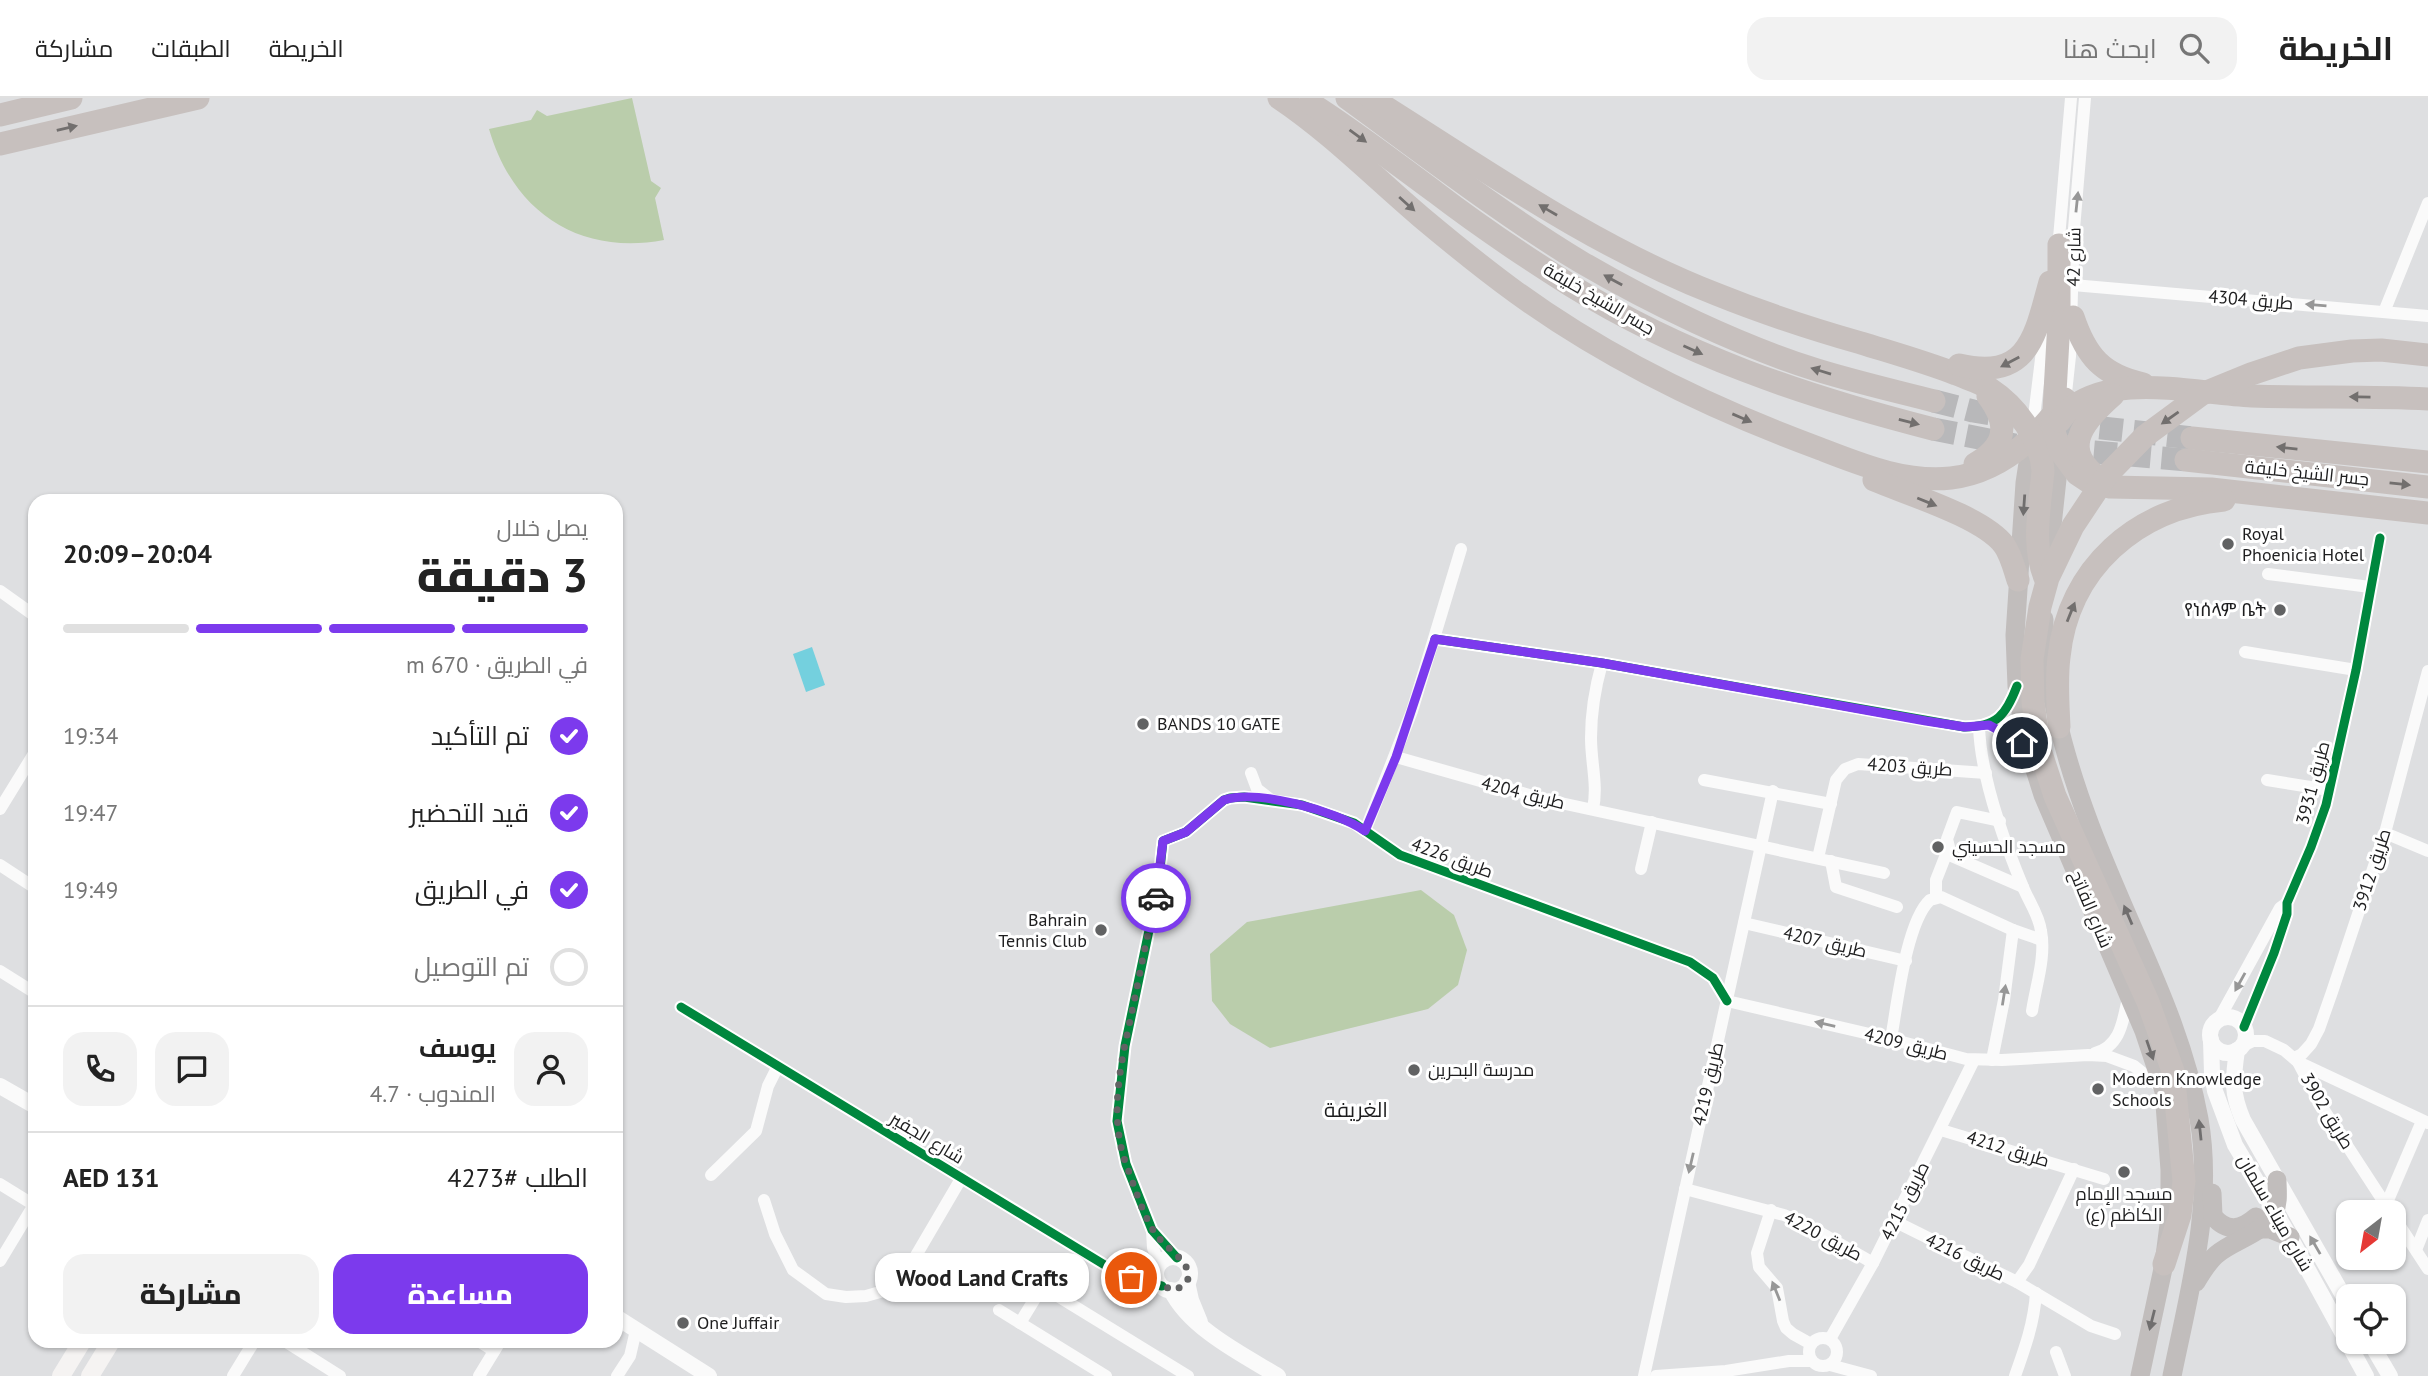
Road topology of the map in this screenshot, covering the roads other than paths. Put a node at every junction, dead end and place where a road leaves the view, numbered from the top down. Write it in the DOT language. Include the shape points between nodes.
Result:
graph roads {
  1 [pos="71,98"];
  2 [pos="198,98"];
  3 [pos="1279,98"];
  4 [pos="1301,98"];
  5 [pos="1347,98"];
  6 [pos="1371,98"];
  7 [pos="2071,98"];
  8 [pos="2085,98"];
  9 [pos="0,115"];
  10 [pos="0,144"];
  11 [pos="2066,165"];
  12 [pos="2080,167"];
  13 [pos="2428,203"];
  14 [pos="2060,245"];
  15 [pos="2050,282"];
  16 [pos="2073,285"];
  17 [pos="2384,312"];
  18 [pos="2428,316"];
  19 [pos="2073,317"];
  20 [pos="1905,355"];
  21 [pos="2428,355"];
  22 [pos="1962,376"];
  23 [pos="2118,390"];
  24 [pos="2174,390"];
  25 [pos="2038,396"];
  26 [pos="2428,399"];
  27 [pos="1934,401"];
  28 [pos="1933,429"];
  29 [pos="2049,434"];
  30 [pos="2192,438"];
  31 [pos="1800,442"];
  32 [pos="2186,460"];
  33 [pos="2428,462"];
  34 [pos="1950,478"];
  35 [pos="2110,487"];
  36 [pos="2428,487"];
  37 [pos="2283,497"];
  38 [pos="2428,513"];
  39 [pos="2380,538"];
  40 [pos="1461,549"];
  41 [pos="2268,574"];
  42 [pos="2018,580"];
  43 [pos="2046,580"];
  44 [pos="2370,587"];
  45 [pos="0,592"];
  46 [pos="28,612"];
  47 [pos="1435,639"];
  48 [pos="2245,652"];
  49 [pos="1602,663"];
  50 [pos="2356,670"];
  51 [pos="2428,671"];
  52 [pos="2017,686"];
  53 [pos="1984,726"];
  54 [pos="2059,727"];
  55 [pos="2027,747"];
  56 [pos="1396,757"];
  57 [pos="28,763"];
  58 [pos="1986,773"];
  59 [pos="1251,774"];
  60 [pos="1704,780"];
  61 [pos="2267,780"];
  62 [pos="2329,790"];
  63 [pos="1773,791"];
  64 [pos="1273,801"];
  65 [pos="1831,804"];
  66 [pos="0,809"];
  67 [pos="1593,809"];
  68 [pos="2000,821"];
  69 [pos="1652,822"];
  70 [pos="1365,831"];
  71 [pos="2385,832"];
  72 [pos="1761,845"];
  73 [pos="2428,851"];
  74 [pos="1947,855"];
  75 [pos="1824,859"];
  76 [pos="0,866"];
  77 [pos="1641,869"];
  78 [pos="1884,873"];
  79 [pos="28,884"];
  80 [pos="2023,887"];
  81 [pos="1936,898"];
  82 [pos="2287,903"];
  83 [pos="1897,907"];
  84 [pos="1744,923"];
  85 [pos="2013,930"];
  86 [pos="2042,940"];
  87 [pos="2261,945"];
  88 [pos="2274,953"];
  89 [pos="1906,961"];
  90 [pos="0,971"];
  91 [pos="28,989"];
  92 [pos="2128,994"];
  93 [pos="1727,1001"];
  94 [pos="681,1007"];
  95 [pos="2032,1011"];
  96 [pos="2219,1019"];
  97 [pos="2244,1027"];
  98 [pos="1891,1039"];
  99 [pos="2211,1040"];
  100 [pos="2240,1048"];
  101 [pos="2088,1055"];
  102 [pos="1974,1060"];
  103 [pos="1992,1060"];
  104 [pos="2296,1060"];
  105 [pos="778,1066"];
  106 [pos="0,1086"];
  107 [pos="2164,1091"];
  108 [pos="28,1102"];
  109 [pos="2425,1122"];
  110 [pos="1941,1130"];
  111 [pos="2203,1158"];
  112 [pos="2074,1169"];
  113 [pos="711,1175"];
  114 [pos="962,1177"];
  115 [pos="2104,1179"];
  116 [pos="2277,1180"];
  117 [pos="0,1184"];
  118 [pos="1685,1189"];
  119 [pos="28,1200"];
  120 [pos="764,1200"];
  121 [pos="2382,1200"];
  122 [pos="2395,1200"];
  123 [pos="2271,1205"];
  124 [pos="1772,1210"];
  125 [pos="28,1214"];
  126 [pos="2428,1220"];
  127 [pos="1894,1222"];
  128 [pos="2259,1229"];
  129 [pos="1152,1230"];
  130 [pos="2406,1235"];
  131 [pos="2290,1237"];
  132 [pos="2416,1250"];
  133 [pos="1177,1258"];
  134 [pos="0,1261"];
  135 [pos="1873,1263"];
  136 [pos="2164,1264"];
  137 [pos="1158,1267"];
  138 [pos="2428,1269"];
  139 [pos="1017,1271"];
  140 [pos="1121,1272"];
  141 [pos="1187,1282"];
  142 [pos="2017,1282"];
  143 [pos="2337,1284"];
  144 [pos="1042,1287"];
  145 [pos="1167,1288"];
  146 [pos="2036,1293"];
  147 [pos="2189,1295"];
  148 [pos="999,1310"];
  149 [pos="623,1322"];
  150 [pos="1020,1323"];
  151 [pos="1201,1325"];
  152 [pos="636,1330"];
  153 [pos="2115,1334"];
  154 [pos="1830,1339"];
  155 [pos="652,1340"];
  156 [pos="1810,1346"];
  157 [pos="78,1348"];
  158 [pos="107,1348"];
  159 [pos="251,1348"];
  160 [pos="296,1348"];
  161 [pos="496,1348"];
  162 [pos="1838,1352"];
  163 [pos="2056,1352"];
  164 [pos="2377,1354"];
  165 [pos="629,1356"];
  166 [pos="1789,1360"];
  167 [pos="1820,1367"];
  168 [pos="1726,1374"];
  169 [pos="1866,1374"];
  170 [pos="61,1376"];
  171 [pos="90,1376"];
  172 [pos="233,1376"];
  173 [pos="340,1376"];
  174 [pos="479,1376"];
  175 [pos="617,1376"];
  176 [pos="709,1376"];
  177 [pos="1105,1376"];
  178 [pos="1188,1376"];
  179 [pos="1278,1376"];
  180 [pos="1644,1376"];
  181 [pos="1656,1376"];
  182 [pos="2015,1376"];
  183 [pos="2065,1376"];
  184 [pos="2140,1376"];
  185 [pos="2172,1376"];
  186 [pos="2366,1376"];
  187 [pos="2390,1376"];
  1 -- 9 [label="highway"];
  10 -- 2 [label="highway, one-way"];
  3 -- 31 [label="highway, one-way" via="1471,257 1556,319 1681,390"];
  4 -- 28 [label="highway, جسر الشيخ خليفة, one-way" via="1517,250 1616,312 1747,373 1811,396"];
  27 -- 5 [label="highway, جسر الشيخ خليفة, one-way" via="1815,369 1628,288 1530,229"];
  20 -- 6 [label="highway, one-way" via="1778,318 1622,252"];
  7 -- 11 [label="street, شارع 42"];
  8 -- 12 [label="street, شارع 42"];
  11 -- 12 [label="street"];
  11 -- 14 [label="street, شارع 42"];
  16 -- 12 [label="street, شارع 42, one-way"];
  13 -- 17 [label="street"];
  14 -- 15 [label="street, شارع 42"];
  14 -- 29 [label="highway"];
  15 -- 20 [label="highway, one-way" via="2033,338 2012,362 1987,370"];
  15 -- 25 [label="street, شارع 42"];
  17 -- 16 [label="street, طريق 4304, one-way"];
  16 -- 19 [label="street, شارع 42"];
  17 -- 18 [label="street, طريق 4304"];
  19 -- 24 [label="highway" via="2090,355 2111,373"];
  19 -- 29 [label="street, شارع 42"];
  20 -- 22 [label="highway"];
  21 -- 136 [label="highway, one-way" via="2381,350 2299,358 2202,394 2145,436 2106,475 2060,549 2048,578 2032,659 2039,747 2055,796 2148,1002 2173,1071 2184,1181 2180,1215"];
  22 -- 29 [label="highway" via="1988,387 2025,424"];
  22 -- 34 [label="highway" via="1988,395 2003,426 1989,455"];
  23 -- 24 [label="highway"];
  23 -- 29 [label="highway" via="2080,402"];
  23 -- 35 [label="highway" via="2092,414 2078,443 2083,464"];
  26 -- 24 [label="highway, one-way"];
  25 -- 29 [label="street, شارع الفاتح"];
  29 -- 34 [label="highway" via="1996,465"];
  29 -- 35 [label="highway" via="2077,474"];
  29 -- 42 [label="main road, شارع الفاتح, one-way"];
  29 -- 43 [label="highway" via="2039,555"];
  33 -- 30 [label="highway, جسر الشيخ خليفة, one-way"];
  31 -- 34 [label="highway" via="1870,468 1921,478"];
  31 -- 42 [label="highway, one-way" via="1833,462 1987,530 2003,543"];
  32 -- 36 [label="highway, جسر الشيخ خليفة, one-way"];
  35 -- 37 [label="highway" via="2173,487"];
  37 -- 38 [label="highway"];
  54 -- 37 [label="highway, one-way" via="2057,680 2063,632 2095,567 2133,531 2178,508"];
  39 -- 44 [label="street, طريق 3931"];
  40 -- 47 [label="street"];
  41 -- 44 [label="street"];
  42 -- 52 [label="main road, شارع الفاتح"];
  43 -- 54 [label="main road, شارع الفاتح" via="2046,652"];
  44 -- 50 [label="street, طريق 3931"];
  45 -- 46 [label="street"];
  47 -- 49 [label="street"];
  47 -- 56 [label="street"];
  48 -- 50 [label="street"];
  49 -- 53 [label="street" via="1926,721"];
  49 -- 67 [label="street" via="1591,717"];
  50 -- 62 [label="street, طريق 3931"];
  51 -- 71 [label="street, طريق 3912"];
  52 -- 53 [label="street" via="2003,713"];
  52 -- 55 [label="main road, شارع الفاتح"];
  53 -- 55 [label="street" via="2015,737"];
  53 -- 58 [label="street"];
  111 -- 54 [label="main road, شارع الفاتح, one-way" via="2200,1122 2180,1042 2086,815"];
  55 -- 92 [label="main road, شارع الفاتح" via="2056,828"];
  56 -- 67 [label="street, طريق 4204"];
  56 -- 70 [label="street"];
  57 -- 66 [label="street"];
  58 -- 65 [label="street, طريق 4203" via="1850,765 1839,774"];
  58 -- 68 [label="street"];
  59 -- 64 [label="street" via="1257,789"];
  60 -- 63 [label="street"];
  61 -- 62 [label="street"];
  62 -- 82 [label="street, طريق 3931" via="2319,827"];
  63 -- 65 [label="street"];
  63 -- 72 [label="street, طريق 4219"];
  64 -- 70 [label="street, طريق 4226" via="1317,809"];
  64 -- 129 [label="street, طريق 4226" via="1224,800 1186,832 1163,841 1117,1108 1122,1149"];
  65 -- 75 [label="street, طريق 4203"];
  67 -- 69 [label="street, طريق 4204"];
  68 -- 74 [label="street" via="1957,812 1947,839"];
  68 -- 80 [label="street"];
  69 -- 72 [label="street, طريق 4204"];
  69 -- 77 [label="street"];
  70 -- 93 [label="street, طريق 4226" via="1400,855 1690,962 1713,978"];
  71 -- 73 [label="street"];
  71 -- 104 [label="street, طريق 3912" via="2319,1029"];
  72 -- 75 [label="street, طريق 4204"];
  72 -- 84 [label="street, طريق 4219"];
  74 -- 80 [label="street"];
  74 -- 81 [label="street" via="1936,880"];
  75 -- 78 [label="street, طريق 4204"];
  75 -- 83 [label="street" via="1836,887"];
  76 -- 79 [label="street"];
  80 -- 86 [label="street"];
  81 -- 85 [label="street"];
  81 -- 89 [label="street" via="1918,915"];
  82 -- 87 [label="street, طريق 3931"];
  82 -- 88 [label="street, طريق 3931"];
  84 -- 89 [label="street, طريق 4207"];
  84 -- 93 [label="street, طريق 4219"];
  85 -- 86 [label="street"];
  103 -- 85 [label="street, one-way"];
  86 -- 95 [label="street"];
  87 -- 88 [label="street"];
  87 -- 96 [label="street, طريق 3931, one-way"];
  88 -- 97 [label="street, طريق 3931"];
  89 -- 98 [label="street"];
  90 -- 91 [label="street"];
  92 -- 101 [label="street, طريق 4209" via="2113,1043"];
  92 -- 107 [label="main road, شارع الفاتح, one-way"];
  98 -- 93 [label="street, طريق 4209, one-way"];
  93 -- 118 [label="street, طريق 4219, one-way"];
  94 -- 105 [label="street, شارع الجفير"];
  96 -- 97 [label="street" via="2230,1017"];
  96 -- 99 [label="street" via="2211,1029"];
  97 -- 100 [label="street" via="2246,1038"];
  98 -- 102 [label="street, طريق 4209"];
  99 -- 100 [label="street" via="2222,1051"];
  99 -- 123 [label="street, شارع ميناء سلمان" via="2214,1082 2226,1125"];
  100 -- 104 [label="street, طريق 3902" via="2265,1041"];
  100 -- 116 [label="street, شارع ميناء سلمان" via="2232,1078 2236,1103"];
  101 -- 103 [label="street, طريق 4209"];
  101 -- 107 [label="street, طريق 4209" via="2126,1062"];
  102 -- 103 [label="street, طريق 4209"];
  102 -- 110 [label="street, طريق 4215"];
  104 -- 109 [label="street"];
  104 -- 121 [label="street, طريق 3902"];
  105 -- 113 [label="street" via="756,1130"];
  105 -- 114 [label="street, شارع الجفير"];
  106 -- 108 [label="street"];
  107 -- 136 [label="main road, شارع الفاتح" via="2171,1194"];
  109 -- 122 [label="street"];
  110 -- 112 [label="street, طريق 4212"];
  110 -- 127 [label="street, طريق 4215"];
  111 -- 123 [label="main road" via="2211,1172 2213,1216 2227,1228 2244,1226"];
  111 -- 147 [label="main road, شارع الفاتح" via="2198,1248"];
  112 -- 115 [label="street, طريق 4212"];
  112 -- 142 [label="street, طريق 4212"];
  114 -- 120 [label="street" via="904,1276 887,1290 866,1296 826,1294 793,1270"];
  114 -- 140 [label="street, شارع الجفير"];
  116 -- 123 [label="main road" via="2278,1197"];
  143 -- 116 [label="street, شارع ميناء سلمان, one-way"];
  117 -- 119 [label="street"];
  118 -- 124 [label="street, طريق 4220"];
  118 -- 180 [label="street, طريق 4219"];
  123 -- 128 [label="main road"];
  123 -- 131 [label="street, شارع ميناء سلمان"];
  124 -- 135 [label="street, طريق 4220"];
  156 -- 124 [label="street, طريق 4220, one-way" via="1786,1328 1777,1288 1759,1267 1757,1253"];
  125 -- 134 [label="street"];
  126 -- 132 [label="street"];
  127 -- 135 [label="street, طريق 4215"];
  127 -- 142 [label="street, طريق 4216"];
  128 -- 131 [label="main road" via="2270,1228"];
  128 -- 147 [label="main road" via="2216,1255"];
  129 -- 133 [label="street"];
  129 -- 137 [label="street"];
  130 -- 132 [label="street, طريق 3902"];
  131 -- 186 [label="street, شارع ميناء سلمان"];
  132 -- 138 [label="street, طريق 3902"];
  133 -- 137 [label="street" via="1167,1258"];
  133 -- 141 [label="street" via="1188,1268"];
  135 -- 154 [label="street, طريق 4215"];
  136 -- 184 [label="main road, شارع الفاتح, one-way"];
  137 -- 140 [label="street"];
  137 -- 145 [label="street" via="1157,1280"];
  139 -- 144 [label="street"];
  140 -- 145 [label="street, شارع الجفير"];
  141 -- 145 [label="street" via="1180,1288"];
  141 -- 151 [label="street"];
  142 -- 146 [label="street, طريق 4216"];
  144 -- 150 [label="street"];
  144 -- 178 [label="street"];
  145 -- 151 [label="street"];
  146 -- 153 [label="street, طريق 4216" via="2091,1326"];
  146 -- 182 [label="street" via="2035,1312"];
  147 -- 185 [label="main road, شارع الفاتح"];
  148 -- 150 [label="street"];
  149 -- 152 [label="street"];
  150 -- 177 [label="street"];
  151 -- 179 [label="street"];
  152 -- 155 [label="street"];
  152 -- 165 [label="street"];
  154 -- 156 [label="street" via="1817,1338"];
  154 -- 162 [label="street"];
  155 -- 165 [label="street"];
  155 -- 176 [label="street"];
  156 -- 166 [label="street"];
  156 -- 167 [label="street" via="1809,1355"];
  157 -- 170 [label="main road"];
  158 -- 171 [label="main road"];
  159 -- 172 [label="street"];
  160 -- 173 [label="street"];
  161 -- 174 [label="street"];
  162 -- 167 [label="street" via="1836,1359"];
  162 -- 169 [label="street" via="1850,1366"];
  163 -- 183 [label="street"];
  164 -- 187 [label="street"];
  165 -- 175 [label="street"];
  166 -- 167 [label="street"];
  166 -- 168 [label="street"];
  167 -- 169 [label="street"];
  168 -- 181 [label="street"];
}
